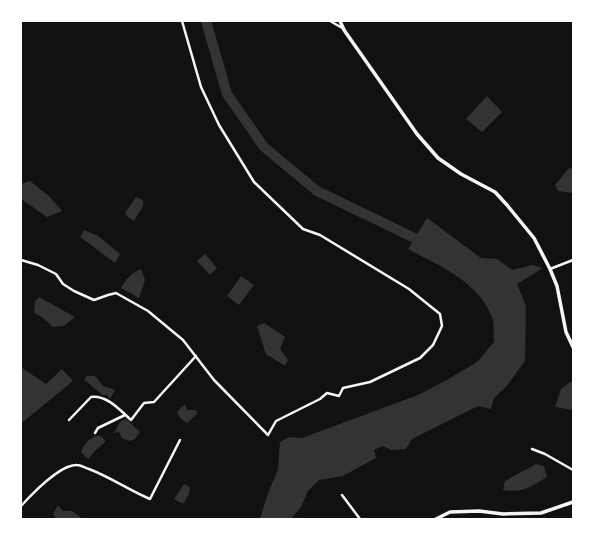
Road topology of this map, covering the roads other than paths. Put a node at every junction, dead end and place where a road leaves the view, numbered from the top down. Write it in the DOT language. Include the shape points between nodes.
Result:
graph roads {
  1 [pos="182,21"];
  2 [pos="330,21"];
  3 [pos="340,21"];
  4 [pos="344,30"];
  5 [pos="21,260"];
  6 [pos="573,260"];
  7 [pos="550,269"];
  8 [pos="573,347"];
  9 [pos="196,356"];
  10 [pos="125,415"];
  11 [pos="69,420"];
  12 [pos="95,433"];
  13 [pos="180,440"];
  14 [pos="532,449"];
  15 [pos="573,470"];
  16 [pos="342,495"];
  17 [pos="573,502"];
  18 [pos="21,506"];
  19 [pos="360,519"];
  20 [pos="436,519"];
  1 -- 9 [label="street" via="200,87 218,125 254,182 303,229 320,235 409,289 440,314 442,326 433,345 420,358 370,382 343,388 339,396 327,393 276,421 268,434 214,380"];
  2 -- 4 [label="street"];
  3 -- 4 [label="street"];
  4 -- 7 [label="street" via="417,134 438,158 495,192 534,238"];
  5 -- 9 [label="street" via="56,274 63,284 94,300 116,294 148,311 183,340"];
  6 -- 7 [label="street"];
  7 -- 8 [label="street" via="557,286 566,332"];
  9 -- 10 [label="street" via="154,402 144,403 131,420"];
  10 -- 11 [label="street" via="99,396 91,397"];
  10 -- 12 [label="street" via="98,428"];
  13 -- 18 [label="street" via="150,498 78,465 69,466 57,473"];
  14 -- 15 [label="street"];
  16 -- 19 [label="street"];
  17 -- 20 [label="street" via="541,513 450,512"];
}
